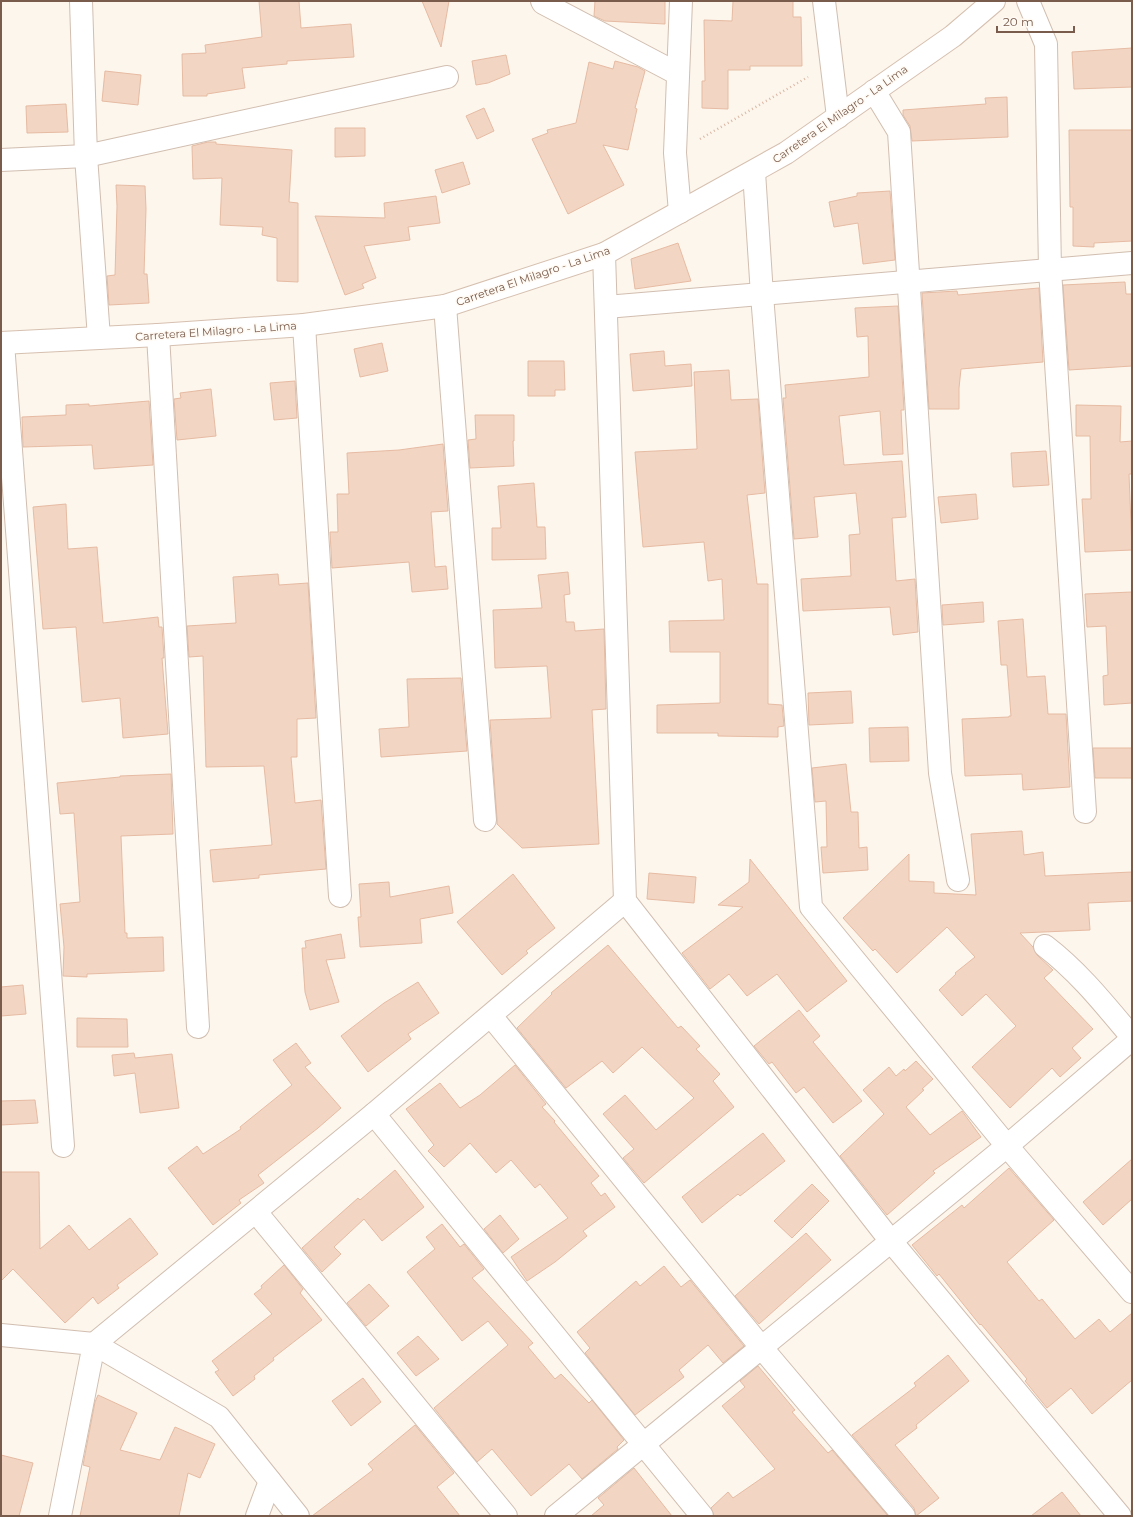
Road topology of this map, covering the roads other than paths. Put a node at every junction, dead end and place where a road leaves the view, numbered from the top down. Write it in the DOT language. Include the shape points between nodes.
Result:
graph roads {
  1 [pos="81,1"];
  2 [pos="542,1"];
  3 [pos="681,1"];
  4 [pos="824,1"];
  5 [pos="1028,1"];
  6 [pos="984,5"];
  7 [pos="678,74"];
  8 [pos="447,77"];
  9 [pos="874,91"];
  10 [pos="838,117"];
  11 [pos="86,156"];
  12 [pos="1,160"];
  13 [pos="754,172"];
  14 [pos="680,212"];
  15 [pos="604,254"];
  16 [pos="1132,263"];
  17 [pos="1050,270"];
  18 [pos="908,282"];
  19 [pos="762,295"];
  20 [pos="445,306"];
  21 [pos="606,307"];
  22 [pos="304,325"];
  23 [pos="158,335"];
  24 [pos="99,338"];
  25 [pos="2,343"];
  26 [pos="1085,812"];
  27 [pos="485,820"];
  28 [pos="958,880"];
  29 [pos="340,896"];
  30 [pos="625,901"];
  31 [pos="1045,946"];
  32 [pos="492,1016"];
  33 [pos="198,1026"];
  34 [pos="1132,1038"];
  35 [pos="374,1114"];
  36 [pos="63,1146"];
  37 [pos="1007,1146"];
  38 [pos="256,1212"];
  39 [pos="890,1240"];
  40 [pos="1132,1292"];
  41 [pos="1,1335"];
  42 [pos="94,1344"];
  43 [pos="761,1347"];
  44 [pos="643,1443"];
  45 [pos="270,1481"];
  46 [pos="60,1516"];
  47 [pos="256,1516"];
  48 [pos="298,1516"];
  49 [pos="506,1516"];
  50 [pos="556,1516"];
  51 [pos="702,1516"];
  52 [pos="904,1516"];
  53 [pos="1120,1516"];
  1 -- 11 [label="street"];
  2 -- 7 [label="street"];
  3 -- 7 [label="street"];
  4 -- 10 [label="street"];
  5 -- 17 [label="street" via="1046,44"];
  6 -- 9 [label="street, Carretera El Milagro - La Lima" via="952,36"];
  7 -- 14 [label="street" via="675,153"];
  8 -- 11 [label="street"];
  9 -- 10 [label="street, Carretera El Milagro - La Lima"];
  9 -- 18 [label="street" via="899,132"];
  10 -- 13 [label="street, Carretera El Milagro - La Lima"];
  11 -- 12 [label="street"];
  11 -- 24 [label="street"];
  13 -- 14 [label="street, Carretera El Milagro - La Lima"];
  13 -- 19 [label="street"];
  14 -- 15 [label="street, Carretera El Milagro - La Lima"];
  15 -- 20 [label="street, Carretera El Milagro - La Lima"];
  15 -- 21 [label="street"];
  16 -- 17 [label="street"];
  17 -- 18 [label="street"];
  17 -- 26 [label="street"];
  18 -- 19 [label="street"];
  18 -- 28 [label="street" via="940,773"];
  19 -- 21 [label="street"];
  19 -- 37 [label="street" via="811,907"];
  20 -- 22 [label="street, Carretera El Milagro - La Lima"];
  20 -- 27 [label="street"];
  21 -- 30 [label="street"];
  22 -- 23 [label="street, Carretera El Milagro - La Lima"];
  22 -- 29 [label="street"];
  23 -- 24 [label="street, Carretera El Milagro - La Lima"];
  23 -- 33 [label="street"];
  24 -- 25 [label="street, Carretera El Milagro - La Lima"];
  25 -- 36 [label="street"];
  30 -- 32 [label="street"];
  30 -- 39 [label="street"];
  31 -- 34 [label="street" via="1060,957 1094,991"];
  32 -- 35 [label="street"];
  32 -- 43 [label="street"];
  34 -- 37 [label="street"];
  35 -- 38 [label="street"];
  35 -- 44 [label="street"];
  37 -- 39 [label="street"];
  37 -- 40 [label="street"];
  38 -- 42 [label="street"];
  38 -- 49 [label="street"];
  39 -- 43 [label="street"];
  39 -- 53 [label="street"];
  41 -- 42 [label="street"];
  42 -- 45 [label="street" via="219,1416"];
  42 -- 46 [label="street"];
  43 -- 44 [label="street"];
  43 -- 52 [label="street"];
  44 -- 50 [label="street"];
  44 -- 51 [label="street"];
  45 -- 47 [label="street"];
  45 -- 48 [label="street"];
}
